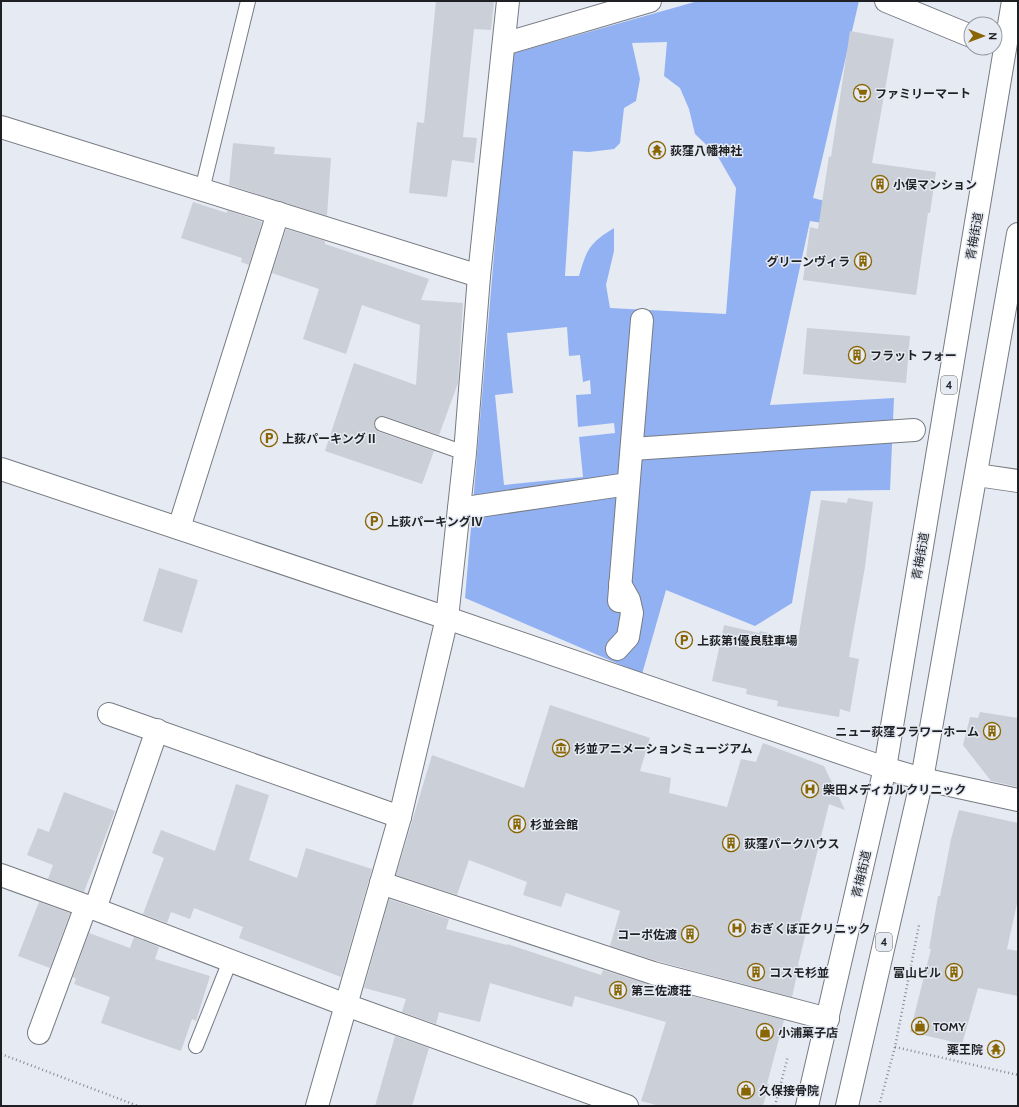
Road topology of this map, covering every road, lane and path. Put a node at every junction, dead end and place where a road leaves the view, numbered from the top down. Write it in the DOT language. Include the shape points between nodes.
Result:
graph roads {
  1 [pos="248,1"];
  2 [pos="508,1"];
  3 [pos="650,1"];
  4 [pos="886,1"];
  5 [pos="1013,1"];
  6 [pos="963,33"];
  7 [pos="1003,37"];
  8 [pos="504,44"];
  9 [pos="999,56"];
  10 [pos="1,127"];
  11 [pos="202,190"];
  12 [pos="278,213"];
  13 [pos="1018,234"];
  14 [pos="479,276"];
  15 [pos="642,320"];
  16 [pos="382,424"];
  17 [pos="914,430"];
  18 [pos="632,449"];
  19 [pos="465,453"];
  20 [pos="1,469"];
  21 [pos="977,474"];
  22 [pos="1018,481"];
  23 [pos="628,484"];
  24 [pos="459,509"];
  25 [pos="179,528"];
  26 [pos="447,618"];
  27 [pos="615,675"];
  28 [pos="109,714"];
  29 [pos="157,730"];
  30 [pos="885,768"];
  31 [pos="922,779"];
  32 [pos="1018,800"];
  33 [pos="400,817"];
  34 [pos="1,875"];
  35 [pos="381,882"];
  36 [pos="91,907"];
  37 [pos="230,960"];
  38 [pos="346,1005"];
  39 [pos="828,1019"];
  40 [pos="39,1033"];
  41 [pos="196,1046"];
  42 [pos="895,1047"];
  43 [pos="1,1054"];
  44 [pos="1018,1075"];
  45 [pos="138,1106"];
  46 [pos="317,1106"];
  47 [pos="627,1106"];
  48 [pos="807,1106"];
  49 [pos="847,1106"];
  1 -- 11 [label="lane"];
  2 -- 8 [label="street"];
  3 -- 8 [label="street"];
  4 -- 6 [label="street"];
  5 -- 7 [label="street, 青梅街道 / 4"];
  8 -- 14 [label="street"];
  9 -- 30 [label="street, 青梅街道 / 4"];
  10 -- 11 [label="street"];
  11 -- 12 [label="street"];
  12 -- 14 [label="street"];
  12 -- 25 [label="street"];
  13 -- 21 [label="street, 4"];
  14 -- 19 [label="street"];
  15 -- 18 [label="street"];
  16 -- 19 [label="lane"];
  17 -- 18 [label="street"];
  18 -- 23 [label="street"];
  19 -- 24 [label="street"];
  20 -- 25 [label="street"];
  21 -- 22 [label="street"];
  21 -- 31 [label="street, 4"];
  23 -- 24 [label="street"];
  23 -- 27 [label="street" via="620,592 629,600 632,613 628,637 617,641"];
  24 -- 26 [label="street"];
  25 -- 26 [label="street"];
  26 -- 27 [label="street"];
  26 -- 33 [label="street"];
  27 -- 30 [label="street"];
  28 -- 29 [label="street"];
  29 -- 33 [label="street"];
  29 -- 36 [label="street"];
  30 -- 31 [label="street"];
  30 -- 39 [label="street, 青梅街道 / 4"];
  31 -- 32 [label="street"];
  31 -- 49 [label="street, 4"];
  33 -- 35 [label="street"];
  34 -- 36 [label="street"];
  35 -- 38 [label="street"];
  35 -- 39 [label="street" via="653,973"];
  36 -- 37 [label="street"];
  36 -- 40 [label="street"];
  37 -- 38 [label="street"];
  37 -- 41 [label="lane"];
  38 -- 46 [label="street"];
  38 -- 47 [label="street"];
  39 -- 48 [label="street, 青梅街道 / 4"];
  42 -- 44 [label="path"];
  43 -- 45 [label="path"];
}
